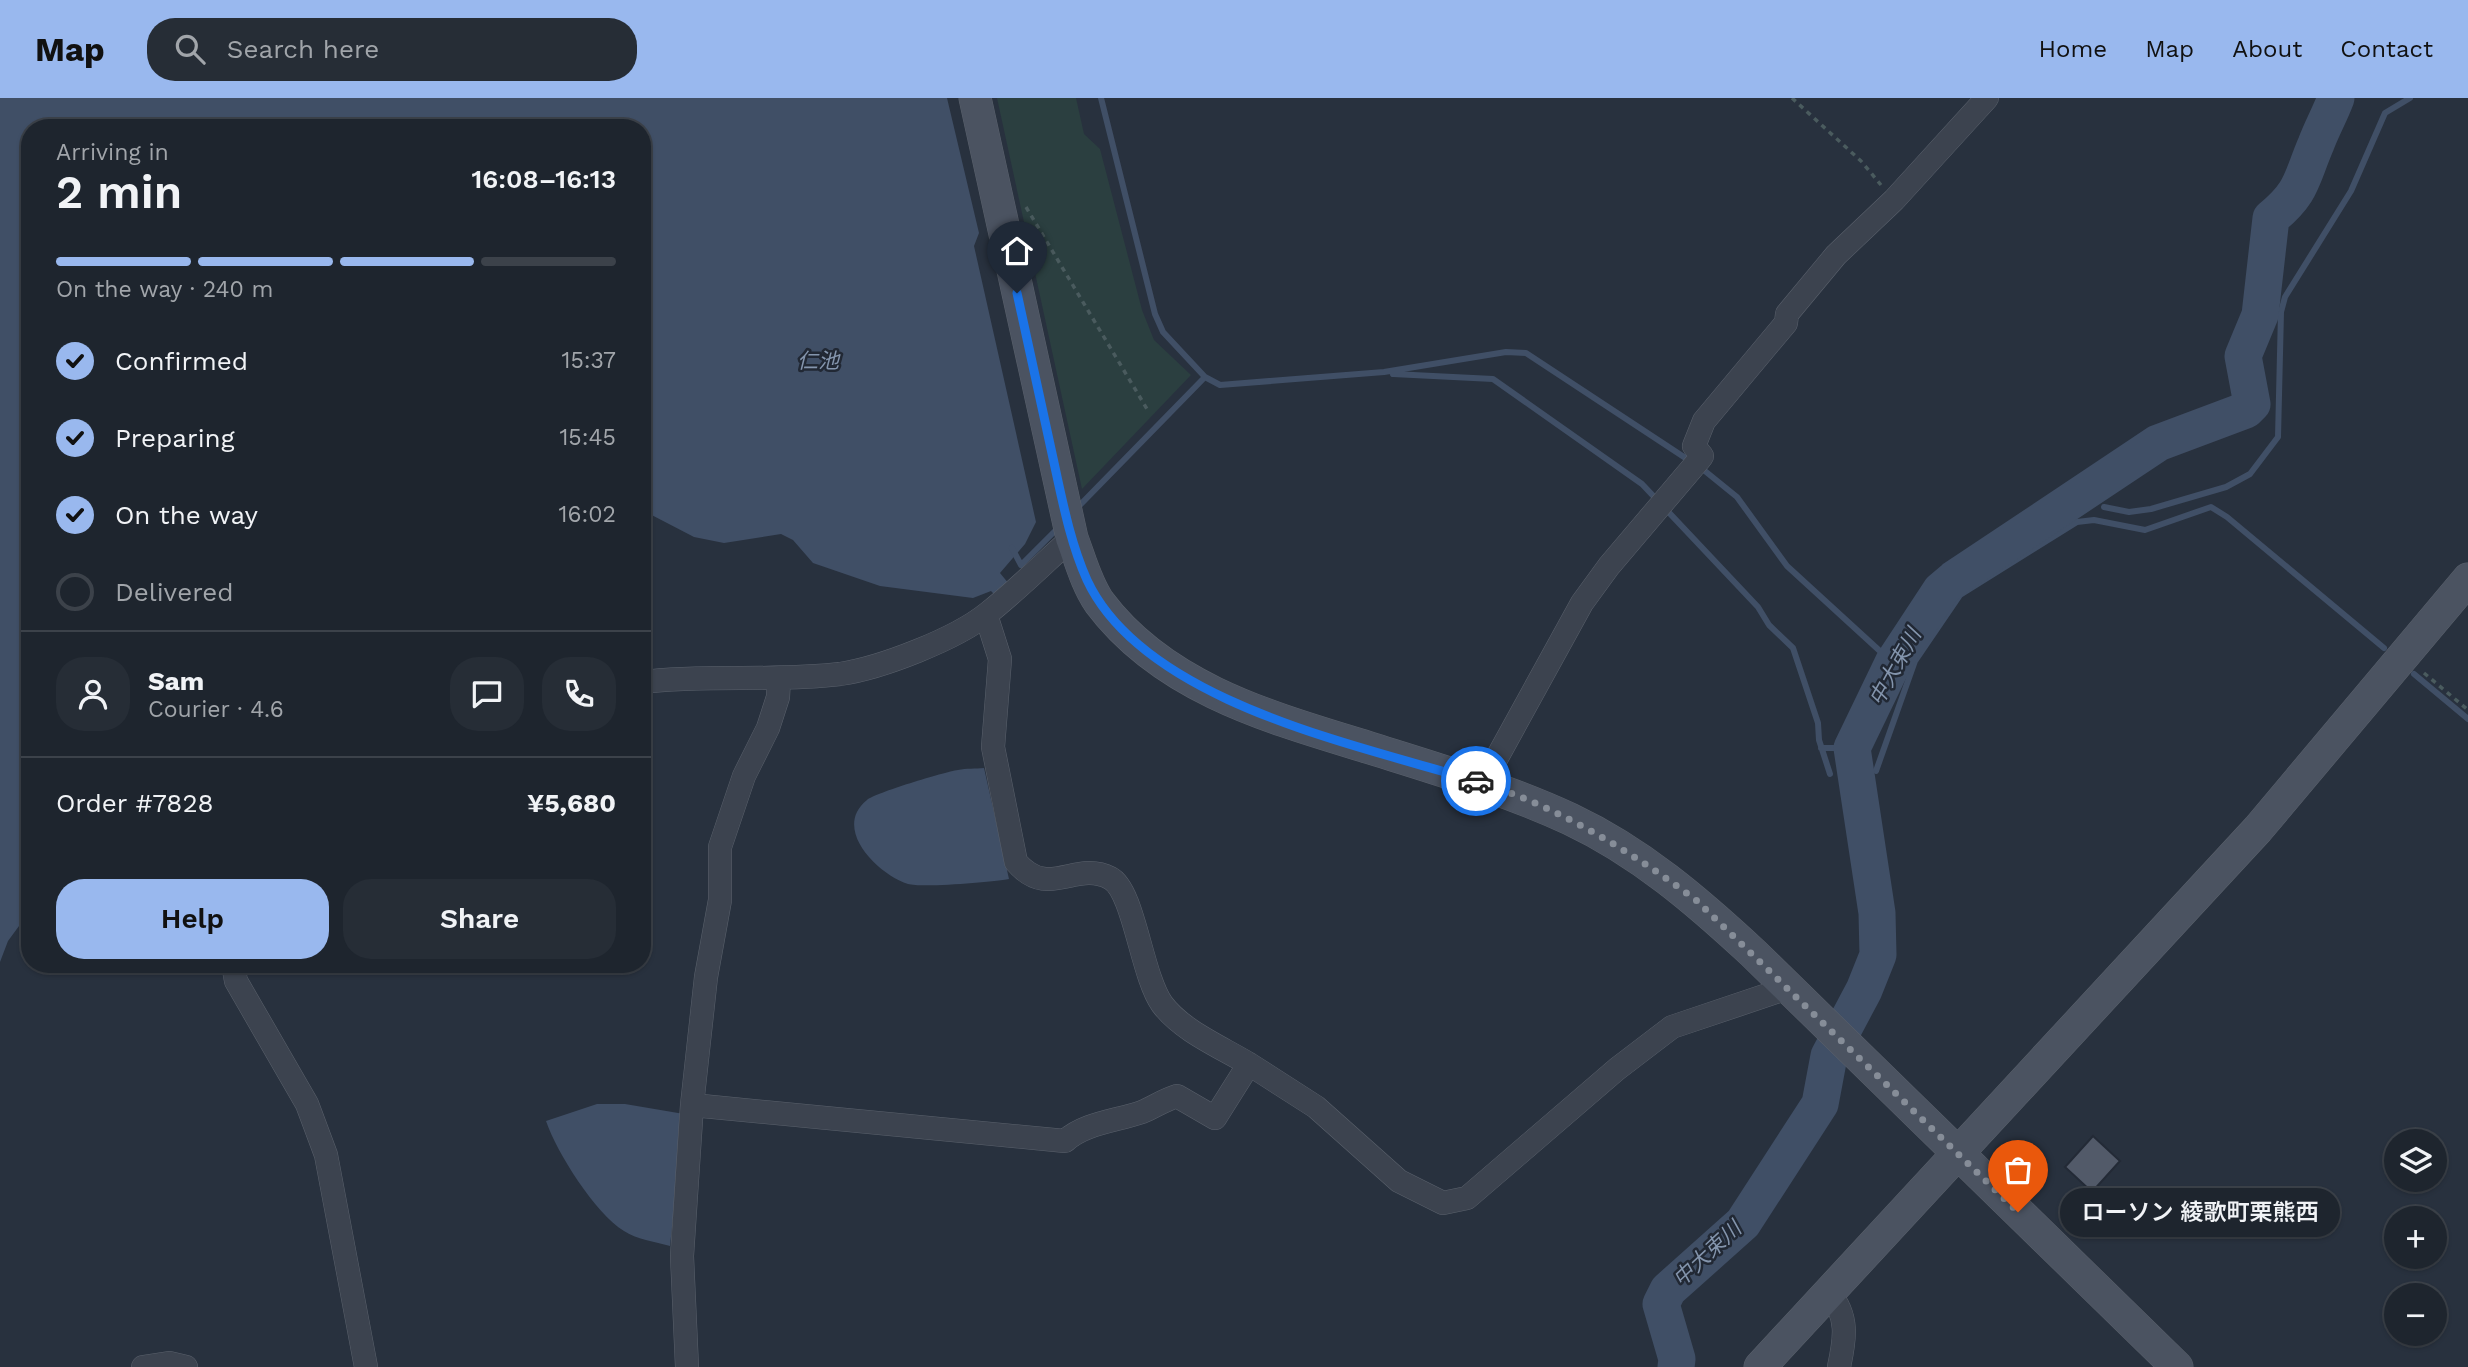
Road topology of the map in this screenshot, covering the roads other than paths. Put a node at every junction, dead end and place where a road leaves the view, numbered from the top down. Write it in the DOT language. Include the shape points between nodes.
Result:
graph roads {
  1 [pos="975,98"];
  2 [pos="1987,98"];
  3 [pos="1069,526"];
  4 [pos="2468,579"];
  5 [pos="986,615"];
  6 [pos="779,678"];
  7 [pos="651,681"];
  8 [pos="1483,783"];
  9 [pos="235,973"];
  10 [pos="1788,988"];
  11 [pos="1250,1064"];
  12 [pos="692,1105"];
  13 [pos="1958,1154"];
  14 [pos="1829,1293"];
  15 [pos="143,1367"];
  16 [pos="186,1367"];
  17 [pos="366,1367"];
  18 [pos="687,1367"];
  19 [pos="1760,1367"];
  20 [pos="1839,1367"];
  21 [pos="2177,1367"];
  1 -- 3 [label="street"];
  2 -- 8 [label="street" via="1894,200 1836,255 1704,421 1694,446 1702,456 1582,603"];
  3 -- 5 [label="street"];
  3 -- 8 [label="street" via="1098,601 1162,662 1209,691 1262,715"];
  4 -- 13 [label="street" via="2258,829"];
  5 -- 6 [label="street" via="911,654 867,669"];
  5 -- 11 [label="street" via="1000,659 993,747 1016,863 1028,876 1046,881 1088,874 1110,877 1124,891 1147,978 1163,1006 1195,1032"];
  6 -- 7 [label="street" via="689,676"];
  6 -- 12 [label="street" via="768,728 744,776 720,848 720,900 706,976"];
  8 -- 10 [label="street" via="1571,820 1640,858 1696,900"];
  9 -- 17 [label="street" via="307,1104 326,1155"];
  10 -- 11 [label="street" via="1672,1027 1467,1198 1443,1203 1399,1181 1316,1107"];
  10 -- 13 [label="street"];
  11 -- 12 [label="street" via="1215,1118 1177,1096 1075,1132 1065,1141"];
  12 -- 18 [label="street" via="682,1256"];
  13 -- 14 [label="street"];
  13 -- 21 [label="street"];
  14 -- 19 [label="street"];
  14 -- 20 [label="street" via="1840,1306 1845,1335"];
  15 -- 16 [label="street" via="169,1363"];
}
